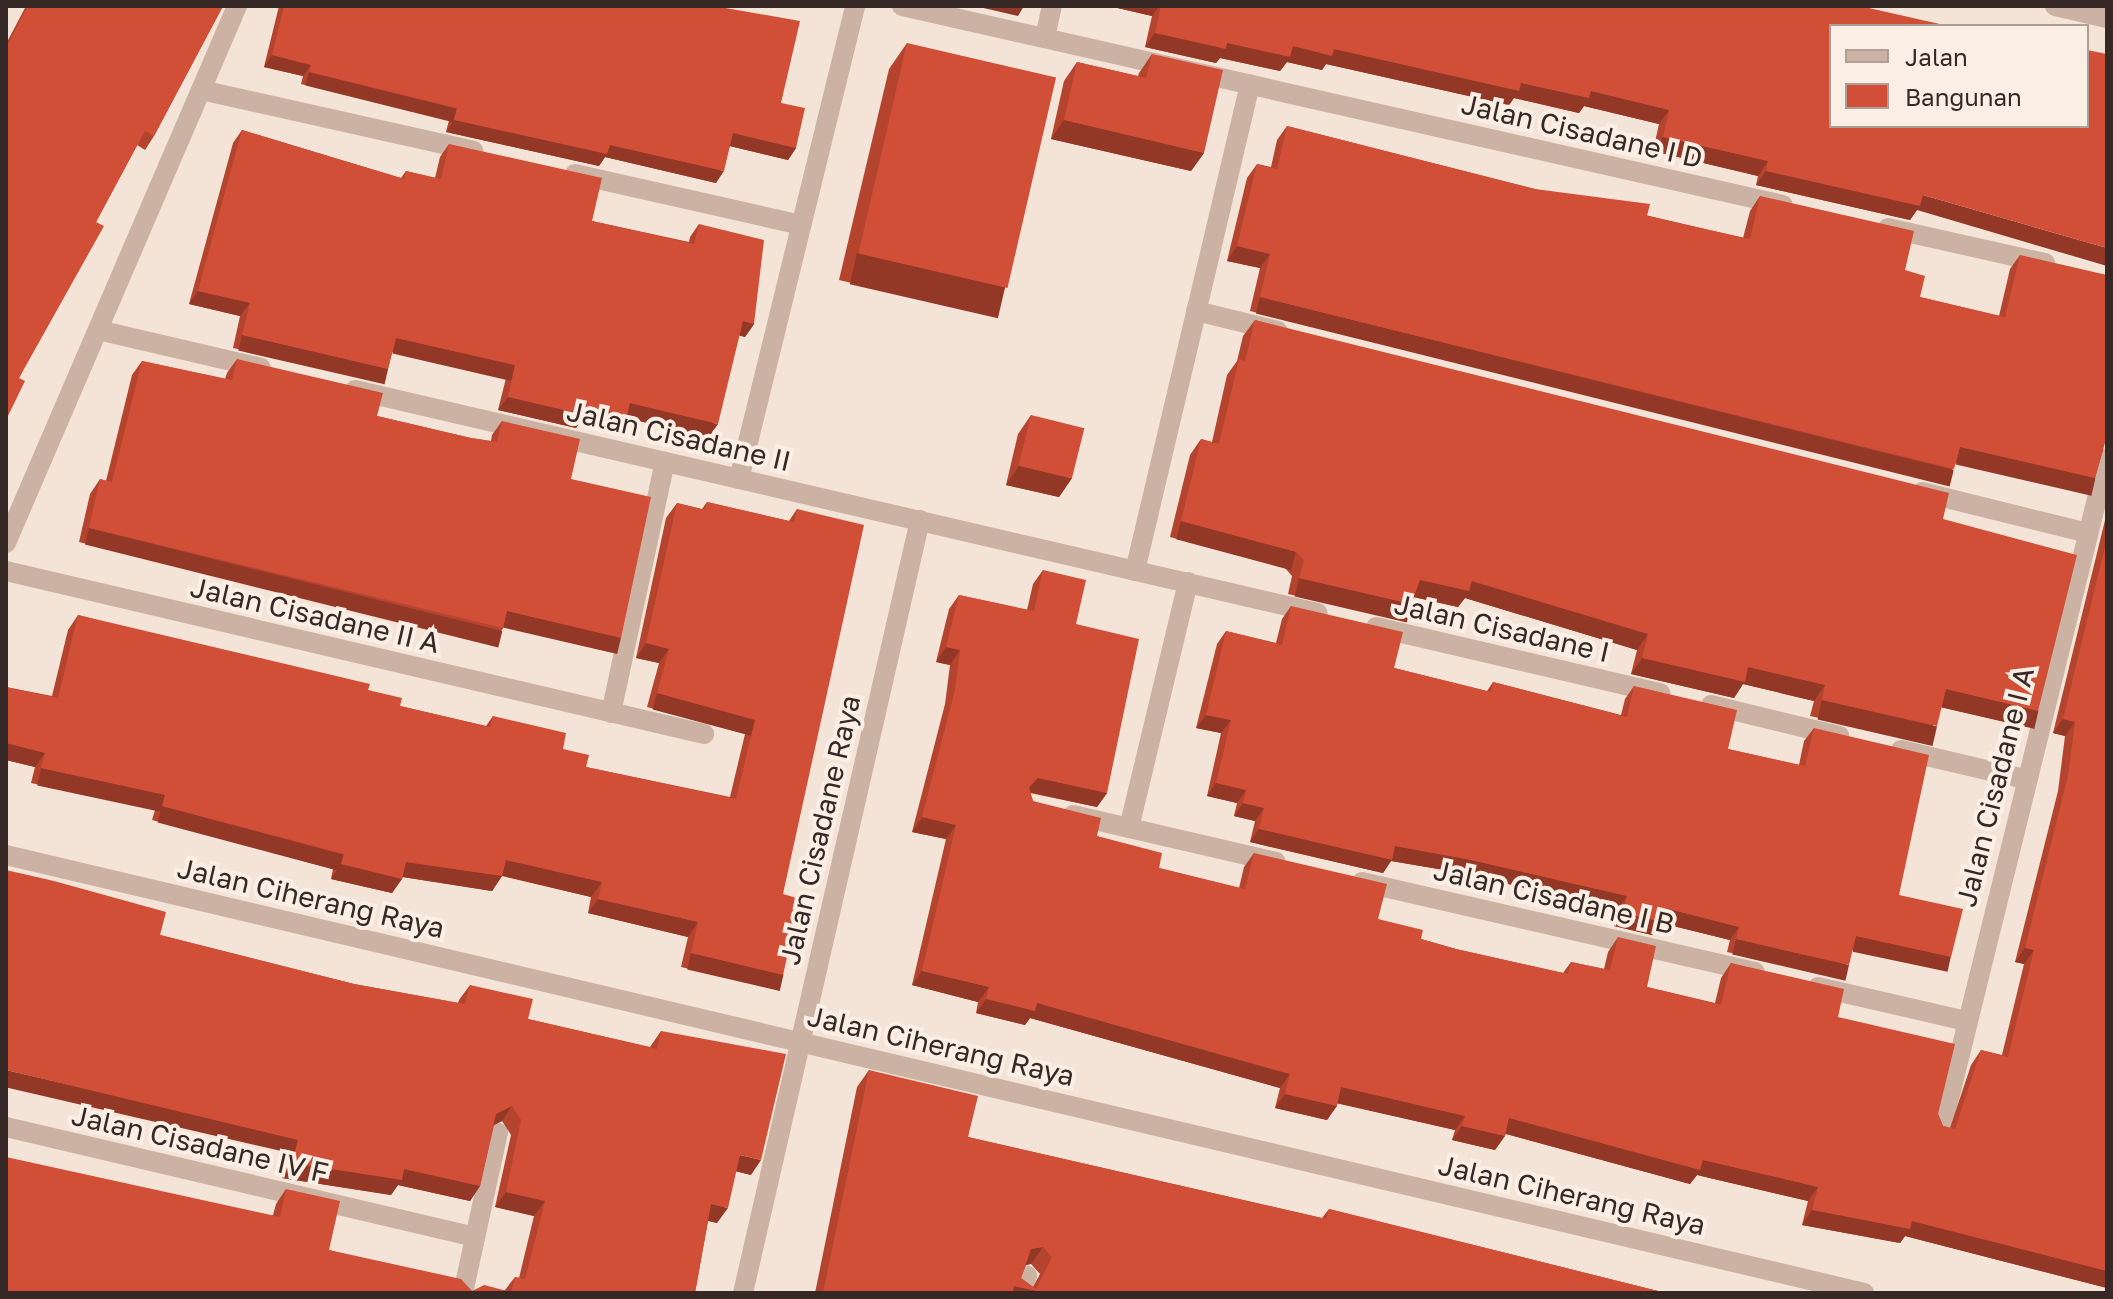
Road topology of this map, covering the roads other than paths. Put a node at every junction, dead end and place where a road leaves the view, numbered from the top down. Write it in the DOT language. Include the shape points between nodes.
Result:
graph roads {
  1 [pos="237,6"];
  2 [pos="855,6"];
  3 [pos="902,6"];
  4 [pos="1052,6"];
  5 [pos="2055,6"];
  6 [pos="2107,18"];
  7 [pos="1045,38"];
  8 [pos="1250,84"];
  9 [pos="201,90"];
  10 [pos="493,156"];
  11 [pos="555,169"];
  12 [pos="1811,211"];
  13 [pos="1858,221"];
  14 [pos="801,225"];
  15 [pos="2060,267"];
  16 [pos="1196,311"];
  17 [pos="98,330"];
  18 [pos="1304,338"];
  19 [pos="282,373"];
  20 [pos="328,383"];
  21 [pos="2107,458"];
  22 [pos="665,462"];
  23 [pos="739,479"];
  24 [pos="1903,487"];
  25 [pos="920,520"];
  26 [pos="2088,533"];
  27 [pos="6,543"];
  28 [pos="6,571"];
  29 [pos="1135,571"];
  30 [pos="1188,582"];
  31 [pos="611,713"];
  32 [pos="704,734"];
  33 [pos="1855,739"];
  34 [pos="1886,747"];
  35 [pos="2025,779"];
  36 [pos="1045,809"];
  37 [pos="1129,828"];
  38 [pos="6,855"];
  39 [pos="1299,867"];
  40 [pos="1346,878"];
  41 [pos="1966,1021"];
  42 [pos="800,1042"];
  43 [pos="6,1127"];
  44 [pos="1941,1131"];
  45 [pos="498,1133"];
  46 [pos="475,1237"];
  47 [pos="463,1293"];
  48 [pos="743,1293"];
  49 [pos="1864,1293"];
  1 -- 9 [label="street"];
  2 -- 14 [label="street"];
  3 -- 7 [label="street, Jalan Cisadane I D"];
  4 -- 7 [label="street"];
  5 -- 6 [label="street"];
  7 -- 8 [label="street, Jalan Cisadane I D"];
  8 -- 12 [label="street, Jalan Cisadane I D"];
  8 -- 16 [label="street"];
  9 -- 10 [label="street"];
  9 -- 17 [label="street"];
  11 -- 14 [label="street"];
  13 -- 15 [label="street"];
  14 -- 23 [label="street"];
  16 -- 18 [label="street"];
  16 -- 29 [label="street"];
  17 -- 19 [label="street"];
  17 -- 27 [label="street"];
  20 -- 22 [label="street, Jalan Cisadane II"];
  21 -- 26 [label="street, Jalan Cisadane I A"];
  22 -- 23 [label="street, Jalan Cisadane II"];
  22 -- 31 [label="street"];
  23 -- 25 [label="street, Jalan Cisadane II"];
  24 -- 26 [label="street"];
  25 -- 29 [label="street, Jalan Cisadane I"];
  25 -- 42 [label="street, Jalan Cisadane Raya"];
  26 -- 35 [label="street, Jalan Cisadane I A"];
  28 -- 31 [label="street, Jalan Cisadane II A"];
  29 -- 30 [label="street, Jalan Cisadane I"];
  30 -- 33 [label="street, Jalan Cisadane I"];
  30 -- 37 [label="street"];
  31 -- 32 [label="street, Jalan Cisadane II A"];
  34 -- 35 [label="street"];
  35 -- 41 [label="street, Jalan Cisadane I A"];
  36 -- 37 [label="street"];
  37 -- 39 [label="street"];
  38 -- 42 [label="street, Jalan Ciherang Raya"];
  40 -- 41 [label="street, Jalan Cisadane I B"];
  41 -- 44 [label="street, Jalan Cisadane I A"];
  42 -- 48 [label="street, Jalan Cisadane Raya"];
  42 -- 49 [label="street, Jalan Ciherang Raya"];
  43 -- 46 [label="street, Jalan Cisadane IV F"];
  45 -- 46 [label="street"];
  46 -- 47 [label="street"];
}
